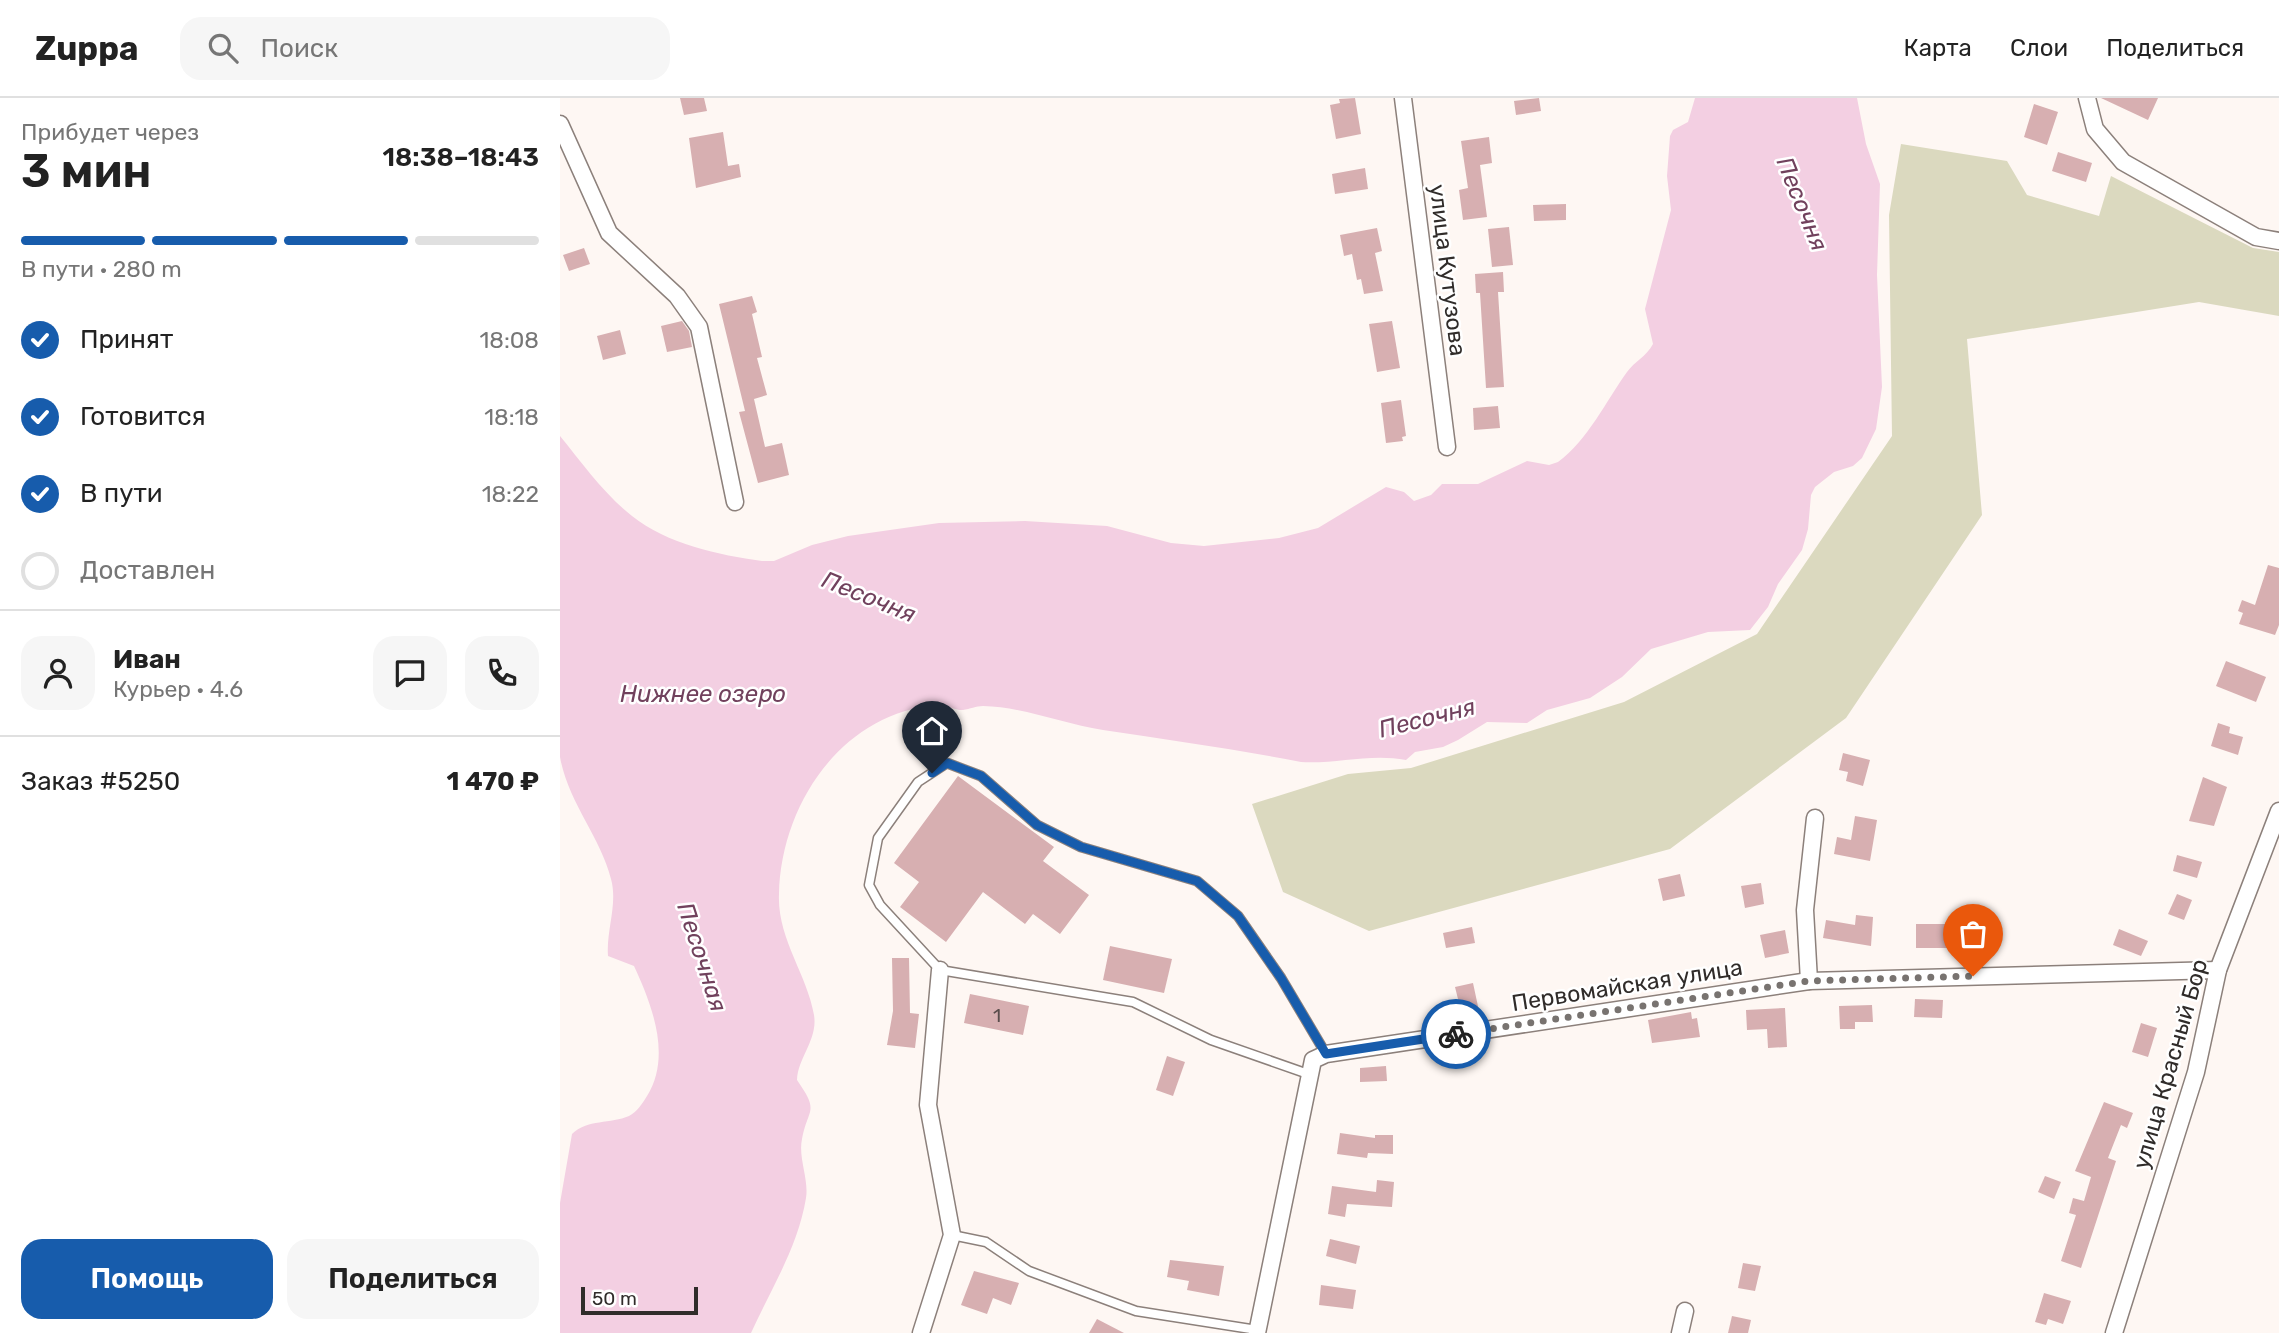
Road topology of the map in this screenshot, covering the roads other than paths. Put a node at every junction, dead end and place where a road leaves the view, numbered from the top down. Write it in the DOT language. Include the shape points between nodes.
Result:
graph roads {
  1 [pos="1403,98"];
  2 [pos="2087,98"];
  3 [pos="560,124"];
  4 [pos="2279,241"];
  5 [pos="1447,447"];
  6 [pos="735,502"];
  7 [pos="2279,811"];
  8 [pos="1815,818"];
  9 [pos="940,970"];
  10 [pos="2218,970"];
  11 [pos="1809,981"];
  12 [pos="1326,1054"];
  13 [pos="1312,1076"];
  14 [pos="952,1235"];
  15 [pos="1685,1311"];
  16 [pos="1257,1331"];
  17 [pos="921,1333"];
  18 [pos="1680,1333"];
  19 [pos="2114,1333"];
  1 -- 5 [label="street, улица Кутузова"];
  2 -- 4 [label="street" via="2095,129 2123,162 2256,237"];
  3 -- 6 [label="street" via="609,233 677,296 699,327"];
  7 -- 10 [label="street, улица Красный Бор"];
  8 -- 11 [label="street" via="1805,911"];
  9 -- 12 [label="lane" via="880,905 869,885 878,838 918,782 947,763 981,776 1037,825 1081,847 1197,881 1238,916"];
  9 -- 13 [label="lane" via="1133,1002 1211,1040"];
  9 -- 14 [label="street" via="928,1105"];
  10 -- 11 [label="street, Первомайская улица"];
  10 -- 19 [label="street, улица Красный Бор" via="2196,1072"];
  11 -- 12 [label="street, Первомайская улица"];
  12 -- 13 [label="street" via="1313,1060"];
  13 -- 16 [label="street"];
  14 -- 16 [label="lane" via="986,1242 1029,1271 1136,1311"];
  14 -- 17 [label="street"];
  15 -- 18 [label="street"];
}
